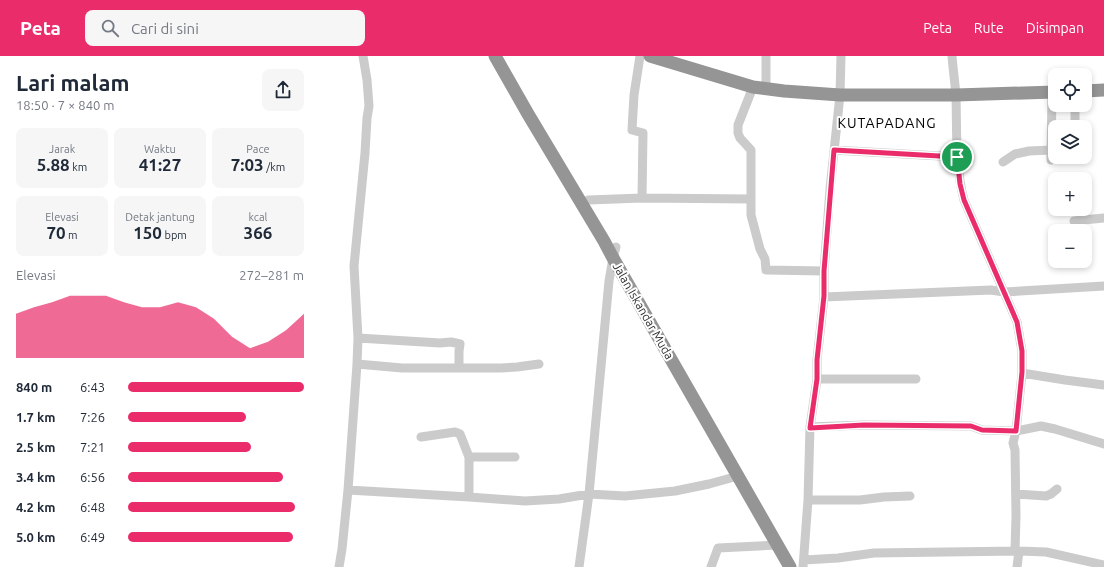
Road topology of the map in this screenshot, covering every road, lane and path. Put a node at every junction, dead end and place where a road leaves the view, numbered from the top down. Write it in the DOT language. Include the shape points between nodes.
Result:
graph roads {
  1 [pos="363,56"];
  2 [pos="495,56"];
  3 [pos="504,56"];
  4 [pos="640,56"];
  5 [pos="650,56"];
  6 [pos="766,56"];
  7 [pos="841,56"];
  8 [pos="952,56"];
  9 [pos="667,58"];
  10 [pos="760,88"];
  11 [pos="1104,90"];
  12 [pos="1092,91"];
  13 [pos="1048,92"];
  14 [pos="840,95"];
  15 [pos="956,95"];
  16 [pos="549,142"];
  17 [pos="834,150"];
  18 [pos="1048,150"];
  19 [pos="557,155"];
  20 [pos="957,157"];
  21 [pos="1003,162"];
  22 [pos="642,198"];
  23 [pos="751,199"];
  24 [pos="588,200"];
  25 [pos="1104,218"];
  26 [pos="1074,221"];
  27 [pos="614,253"];
  28 [pos="824,271"];
  29 [pos="1104,286"];
  30 [pos="1004,292"];
  31 [pos="824,296"];
  32 [pos="358,338"];
  33 [pos="357,364"];
  34 [pos="539,364"];
  35 [pos="459,368"];
  36 [pos="1022,372"];
  37 [pos="817,379"];
  38 [pos="916,379"];
  39 [pos="1104,385"];
  40 [pos="810,428"];
  41 [pos="1016,431"];
  42 [pos="421,436"];
  43 [pos="1104,444"];
  44 [pos="470,457"];
  45 [pos="515,457"];
  46 [pos="738,476"];
  47 [pos="1057,489"];
  48 [pos="348,490"];
  49 [pos="589,494"];
  50 [pos="1016,494"];
  51 [pos="910,496"];
  52 [pos="469,497"];
  53 [pos="808,500"];
  54 [pos="777,545"];
  55 [pos="1017,551"];
  56 [pos="1104,560"];
  57 [pos="1089,562"];
  58 [pos="802,565"];
  59 [pos="1104,565"];
  60 [pos="339,567"];
  61 [pos="579,567"];
  62 [pos="711,567"];
  63 [pos="790,567"];
  64 [pos="1017,567"];
  1 -- 32 [label="street" via="369,106 354,266"];
  2 -- 16 [label="highway, Jalan Iskandar Muda"];
  3 -- 16 [label="highway, Jalan Iskandar Muda"];
  4 -- 22 [label="street" via="632,130 643,133"];
  5 -- 9 [label="highway"];
  6 -- 10 [label="street"];
  7 -- 14 [label="street"];
  8 -- 15 [label="street"];
  9 -- 10 [label="highway"];
  10 -- 14 [label="highway"];
  10 -- 23 [label="street" via="738,125 740,138 751,150"];
  11 -- 12 [label="highway"];
  13 -- 15 [label="highway"];
  14 -- 15 [label="highway"];
  14 -- 17 [label="street"];
  15 -- 20 [label="street"];
  16 -- 19 [label="highway, Jalan Iskandar Muda"];
  17 -- 20 [label="street"];
  17 -- 28 [label="street"];
  18 -- 21 [label="street" via="1015,154"];
  19 -- 24 [label="highway, Jalan Iskandar Muda"];
  19 -- 27 [label="highway, Jalan Iskandar Muda" via="604,240"];
  20 -- 30 [label="street" via="964,200"];
  22 -- 23 [label="street"];
  22 -- 24 [label="street"];
  23 -- 28 [label="street" via="751,215 766,270"];
  24 -- 27 [label="highway, Jalan Iskandar Muda"];
  25 -- 26 [label="street"];
  27 -- 46 [label="highway, Jalan Iskandar Muda" via="650,323"];
  27 -- 49 [label="street" via="608,289"];
  27 -- 58 [label="highway, Jalan Iskandar Muda" via="627,270 734,456"];
  28 -- 31 [label="street"];
  29 -- 30 [label="street"];
  30 -- 31 [label="street" via="991,290"];
  30 -- 36 [label="street" via="1017,322 1022,351"];
  31 -- 37 [label="street"];
  32 -- 33 [label="street"];
  32 -- 35 [label="street" via="460,344"];
  33 -- 35 [label="street" via="402,368"];
  33 -- 48 [label="street"];
  34 -- 35 [label="street"];
  36 -- 39 [label="street"];
  36 -- 41 [label="street"];
  37 -- 38 [label="street"];
  37 -- 40 [label="street"];
  40 -- 41 [label="street" via="864,425 971,426 982,430"];
  40 -- 53 [label="street"];
  41 -- 43 [label="street" via="1041,426"];
  41 -- 50 [label="street"];
  42 -- 44 [label="street" via="458,433"];
  44 -- 45 [label="street"];
  44 -- 52 [label="street"];
  46 -- 49 [label="street" via="675,491 625,496"];
  46 -- 54 [label="highway, Jalan Iskandar Muda"];
  47 -- 50 [label="street" via="1046,496"];
  48 -- 52 [label="street"];
  48 -- 60 [label="street"];
  49 -- 52 [label="street" via="525,502"];
  49 -- 61 [label="street"];
  50 -- 55 [label="street"];
  51 -- 53 [label="street" via="860,500"];
  53 -- 58 [label="street"];
  54 -- 62 [label="street" via="718,548"];
  54 -- 63 [label="highway, Jalan Iskandar Muda"];
  55 -- 57 [label="street" via="1046,552"];
  55 -- 58 [label="street" via="874,553"];
  55 -- 64 [label="street"];
  56 -- 57 [label="street" via="1091,558"];
  57 -- 59 [label="street"];
}
